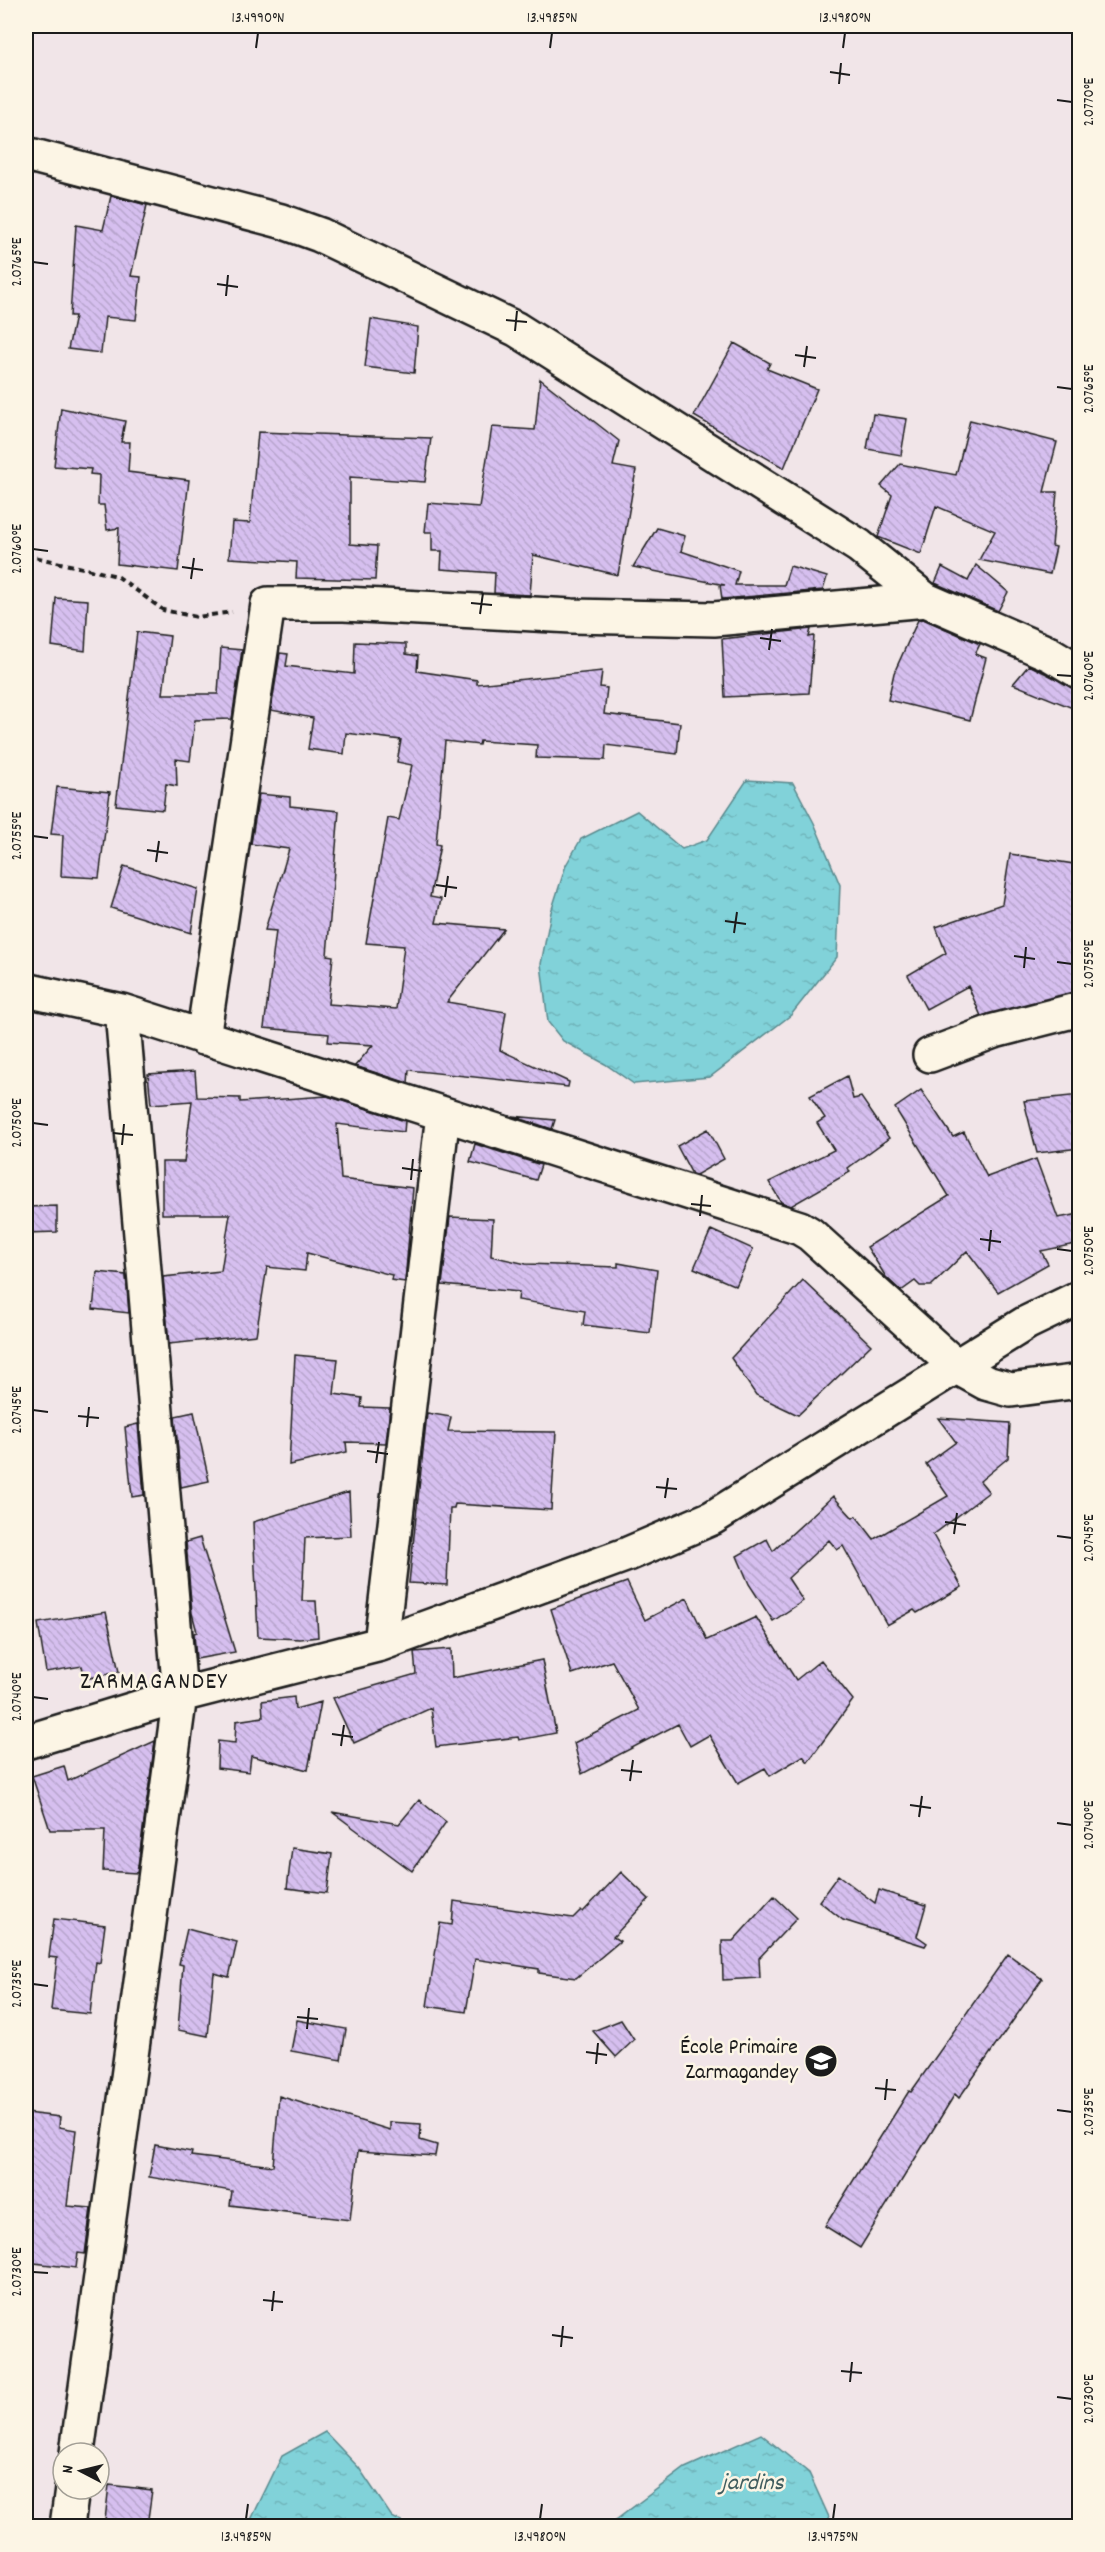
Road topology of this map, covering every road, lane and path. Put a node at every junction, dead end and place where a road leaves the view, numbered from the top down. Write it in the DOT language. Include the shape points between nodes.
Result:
graph roads {
  1 [pos="26,154"];
  2 [pos="26,555"];
  3 [pos="926,600"];
  4 [pos="268,603"];
  5 [pos="1080,672"];
  6 [pos="26,990"];
  7 [pos="1080,1010"];
  8 [pos="122,1011"];
  9 [pos="203,1038"];
  10 [pos="930,1055"];
  11 [pos="444,1114"];
  12 [pos="1080,1297"];
  13 [pos="957,1367"];
  14 [pos="1080,1381"];
  15 [pos="381,1644"];
  16 [pos="180,1695"];
  17 [pos="26,1742"];
  18 [pos="79,2441"];
  19 [pos="70,2501"];
  20 [pos="67,2526"];
  1 -- 3 [label="street" via="291,224 516,328 859,546"];
  2 -- 4 [label="path" via="117,576 163,610 197,617 240,612"];
  3 -- 4 [label="street" via="714,619"];
  3 -- 5 [label="street" via="1050,654"];
  4 -- 9 [label="street"];
  6 -- 8 [label="street"];
  7 -- 10 [label="street" via="994,1032"];
  8 -- 9 [label="street"];
  8 -- 16 [label="street"];
  9 -- 11 [label="street"];
  11 -- 13 [label="street" via="800,1228"];
  11 -- 15 [label="street"];
  12 -- 13 [label="street" via="1026,1323"];
  13 -- 14 [label="street" via="986,1383 1011,1390"];
  13 -- 15 [label="street" via="712,1518 628,1554"];
  15 -- 16 [label="street"];
  16 -- 17 [label="street"];
  16 -- 18 [label="street"];
  19 -- 20 [label="street"];
}
